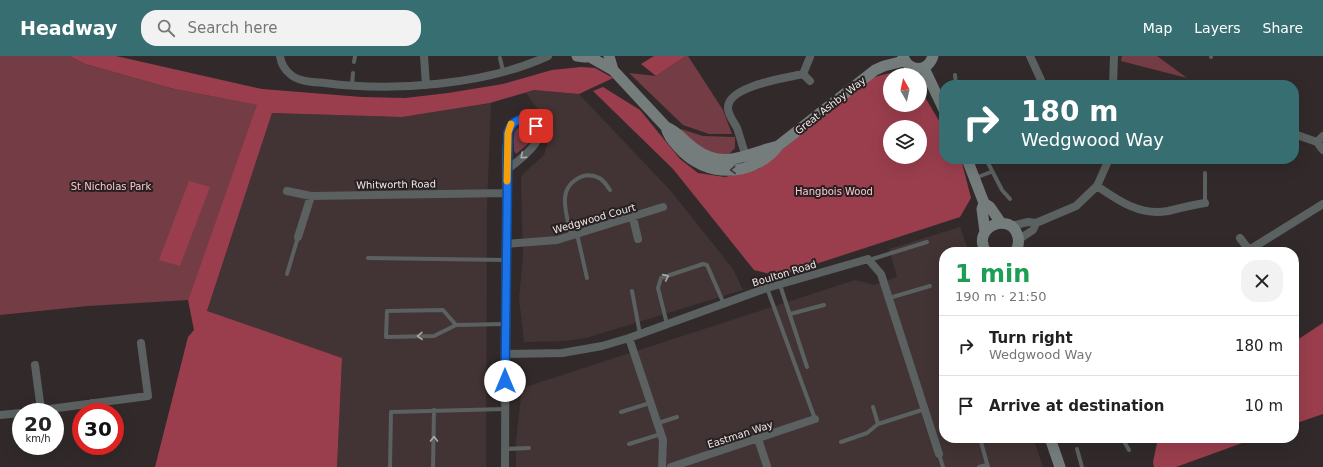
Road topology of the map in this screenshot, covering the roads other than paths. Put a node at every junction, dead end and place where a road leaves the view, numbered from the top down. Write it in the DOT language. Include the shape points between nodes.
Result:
graph roads {
  1 [pos="280,56"];
  2 [pos="354,56"];
  3 [pos="424,56"];
  4 [pos="548,56"];
  5 [pos="577,56"];
  6 [pos="591,56"];
  7 [pos="609,56"];
  8 [pos="933,56"];
  9 [pos="1030,56"];
  10 [pos="1114,56"];
  11 [pos="500,58"];
  12 [pos="810,58"];
  13 [pos="901,58"];
  14 [pos="354,62"];
  15 [pos="914,68"];
  16 [pos="924,68"];
  17 [pos="613,70"];
  18 [pos="503,71"];
  19 [pos="353,73"];
  20 [pos="803,74"];
  21 [pos="927,74"];
  22 [pos="955,75"];
  23 [pos="956,80"];
  24 [pos="1041,80"];
  25 [pos="1113,80"];
  26 [pos="810,81"];
  27 [pos="426,85"];
  28 [pos="352,86"];
  29 [pos="939,100"];
  30 [pos="1299,135"];
  31 [pos="1320,139"];
  32 [pos="1323,150"];
  33 [pos="748,162"];
  34 [pos="969,164"];
  35 [pos="988,164"];
  36 [pos="1107,164"];
  37 [pos="507,170"];
  38 [pos="991,172"];
  39 [pos="1205,173"];
  40 [pos="975,178"];
  41 [pos="1097,186"];
  42 [pos="610,190"];
  43 [pos="287,191"];
  44 [pos="506,193"];
  45 [pos="311,196"];
  46 [pos="1010,199"];
  47 [pos="984,202"];
  48 [pos="1205,203"];
  49 [pos="1323,204"];
  50 [pos="663,207"];
  51 [pos="633,218"];
  52 [pos="1036,223"];
  53 [pos="1006,224"];
  54 [pos="985,232"];
  55 [pos="574,235"];
  56 [pos="298,237"];
  57 [pos="1240,238"];
  58 [pos="638,239"];
  59 [pos="1018,240"];
  60 [pos="927,242"];
  61 [pos="506,244"];
  62 [pos="984,247"];
  63 [pos="1016,247"];
  64 [pos="1247,247"];
  65 [pos="1256,247"];
  66 [pos="368,258"];
  67 [pos="506,260"];
  68 [pos="869,260"];
  69 [pos="287,274"];
  70 [pos="587,278"];
  71 [pos="780,284"];
  72 [pos="930,286"];
  73 [pos="767,288"];
  74 [pos="632,291"];
  75 [pos="888,298"];
  76 [pos="724,304"];
  77 [pos="824,305"];
  78 [pos="790,314"];
  79 [pos="506,324"];
  80 [pos="667,324"];
  81 [pos="456,325"];
  82 [pos="640,334"];
  83 [pos="629,338"];
  84 [pos="141,343"];
  85 [pos="505,354"];
  86 [pos="35,364"];
  87 [pos="807,367"];
  88 [pos="40,403"];
  89 [pos="92,403"];
  90 [pos="650,403"];
  91 [pos="873,407"];
  92 [pos="505,409"];
  93 [pos="924,409"];
  94 [pos="434,410"];
  95 [pos="621,412"];
  96 [pos="12,414"];
  97 [pos="0,415"];
  98 [pos="677,417"];
  99 [pos="816,420"];
  100 [pos="657,424"];
  101 [pos="878,424"];
  102 [pos="661,434"];
  103 [pos="758,439"];
  104 [pos="841,442"];
  105 [pos="981,443"];
  106 [pos="1053,443"];
  107 [pos="1125,443"];
  108 [pos="629,444"];
  109 [pos="529,448"];
  110 [pos="505,449"];
  111 [pos="1077,450"];
  112 [pos="1129,450"];
  113 [pos="939,454"];
  114 [pos="767,466"];
  115 [pos="987,466"];
  116 [pos="390,467"];
  117 [pos="433,467"];
  118 [pos="505,467"];
  119 [pos="662,467"];
  120 [pos="671,467"];
  121 [pos="943,467"];
  122 [pos="979,467"];
  123 [pos="1060,467"];
  124 [pos="1082,467"];
  1 -- 28 [label="street" via="287,71 297,78"];
  2 -- 14 [label="lane"];
  3 -- 27 [label="street"];
  4 -- 18 [label="street"];
  5 -- 6 [label="street, Great Ashby Way"];
  6 -- 17 [label="street, Great Ashby Way"];
  7 -- 17 [label="street, Great Ashby Way"];
  8 -- 16 [label="street" via="931,63"];
  9 -- 24 [label="street"];
  10 -- 25 [label="street"];
  11 -- 18 [label="lane"];
  12 -- 20 [label="street"];
  13 -- 15 [label="street"];
  13 -- 33 [label="street, Great Ashby Way" via="874,70 778,146 764,149"];
  17 -- 33 [label="street, Great Ashby Way" via="666,128 673,130 692,147 706,156"];
  18 -- 27 [label="street"];
  19 -- 28 [label="lane"];
  20 -- 26 [label="street"];
  20 -- 33 [label="street" via="748,88 730,100 728,112"];
  21 -- 29 [label="street"];
  22 -- 23 [label="lane"];
  27 -- 28 [label="street"];
  30 -- 31 [label="street"];
  31 -- 32 [label="street"];
  34 -- 40 [label="street"];
  35 -- 38 [label="lane"];
  36 -- 41 [label="street"];
  37 -- 37 [label="street, one-way" via="509,128 518,120 527,119 538,130 537,140 532,149"];
  37 -- 44 [label="street"];
  38 -- 40 [label="lane"];
  38 -- 46 [label="lane"];
  39 -- 48 [label="lane"];
  40 -- 47 [label="street"];
  41 -- 48 [label="street" via="1122,203 1147,211 1167,211"];
  41 -- 52 [label="street" via="1076,206"];
  42 -- 55 [label="lane" via="604,182 593,176 576,179 570,184 565,199"];
  43 -- 45 [label="street, Whitworth Road"];
  44 -- 45 [label="street, Whitworth Road"];
  44 -- 61 [label="street"];
  45 -- 56 [label="street"];
  47 -- 53 [label="street"];
  47 -- 54 [label="street" via="982,209"];
  49 -- 65 [label="street"];
  50 -- 51 [label="street, Wedgwood Court"];
  51 -- 55 [label="street, Wedgwood Court"];
  51 -- 58 [label="street"];
  52 -- 53 [label="street"];
  52 -- 59 [label="street" via="1033,230"];
  53 -- 54 [label="street" via="992,225"];
  53 -- 59 [label="street" via="1016,232"];
  54 -- 62 [label="street"];
  55 -- 61 [label="street, Wedgwood Court" via="557,240"];
  55 -- 70 [label="lane"];
  56 -- 69 [label="lane"];
  57 -- 64 [label="street"];
  59 -- 63 [label="street"];
  60 -- 68 [label="lane"];
  61 -- 67 [label="street"];
  66 -- 67 [label="lane"];
  67 -- 79 [label="street"];
  68 -- 71 [label="street, Boulton Road"];
  68 -- 75 [label="street" via="880,274"];
  71 -- 73 [label="street, Boulton Road"];
  71 -- 78 [label="lane"];
  72 -- 75 [label="lane"];
  73 -- 76 [label="street, Boulton Road"];
  73 -- 99 [label="lane"];
  74 -- 82 [label="lane"];
  75 -- 93 [label="street"];
  76 -- 80 [label="street, Boulton Road"];
  80 -- 76 [label="lane, one-way" via="658,288 661,278 703,264 707,265"];
  77 -- 78 [label="lane"];
  78 -- 87 [label="lane"];
  79 -- 81 [label="lane"];
  79 -- 85 [label="street"];
  80 -- 82 [label="street, Boulton Road"];
  81 -- 81 [label="lane, one-way" via="434,336 386,337 387,311 443,310"];
  82 -- 83 [label="street, Boulton Road"];
  83 -- 85 [label="street, Boulton Road" via="562,353"];
  83 -- 90 [label="street"];
  84 -- 89 [label="street" via="148,396"];
  85 -- 92 [label="street"];
  86 -- 88 [label="street"];
  90 -- 95 [label="lane"];
  90 -- 100 [label="street"];
  91 -- 101 [label="lane"];
  92 -- 94 [label="lane"];
  92 -- 110 [label="street"];
  93 -- 101 [label="lane"];
  93 -- 113 [label="street"];
  94 -- 116 [label="lane" via="391,412"];
  117 -- 94 [label="lane, one-way"];
  96 -- 97 [label="street"];
  98 -- 100 [label="lane"];
  99 -- 103 [label="street, Eastman Way"];
  100 -- 102 [label="street"];
  101 -- 104 [label="lane" via="867,434"];
  102 -- 108 [label="lane"];
  102 -- 119 [label="street"];
  103 -- 114 [label="street"];
  103 -- 120 [label="street, Eastman Way"];
  105 -- 115 [label="lane"];
  106 -- 123 [label="street"];
  107 -- 112 [label="lane"];
  109 -- 110 [label="lane"];
  110 -- 118 [label="street"];
  111 -- 124 [label="lane"];
  113 -- 121 [label="lane"];
  115 -- 122 [label="lane"];
}
